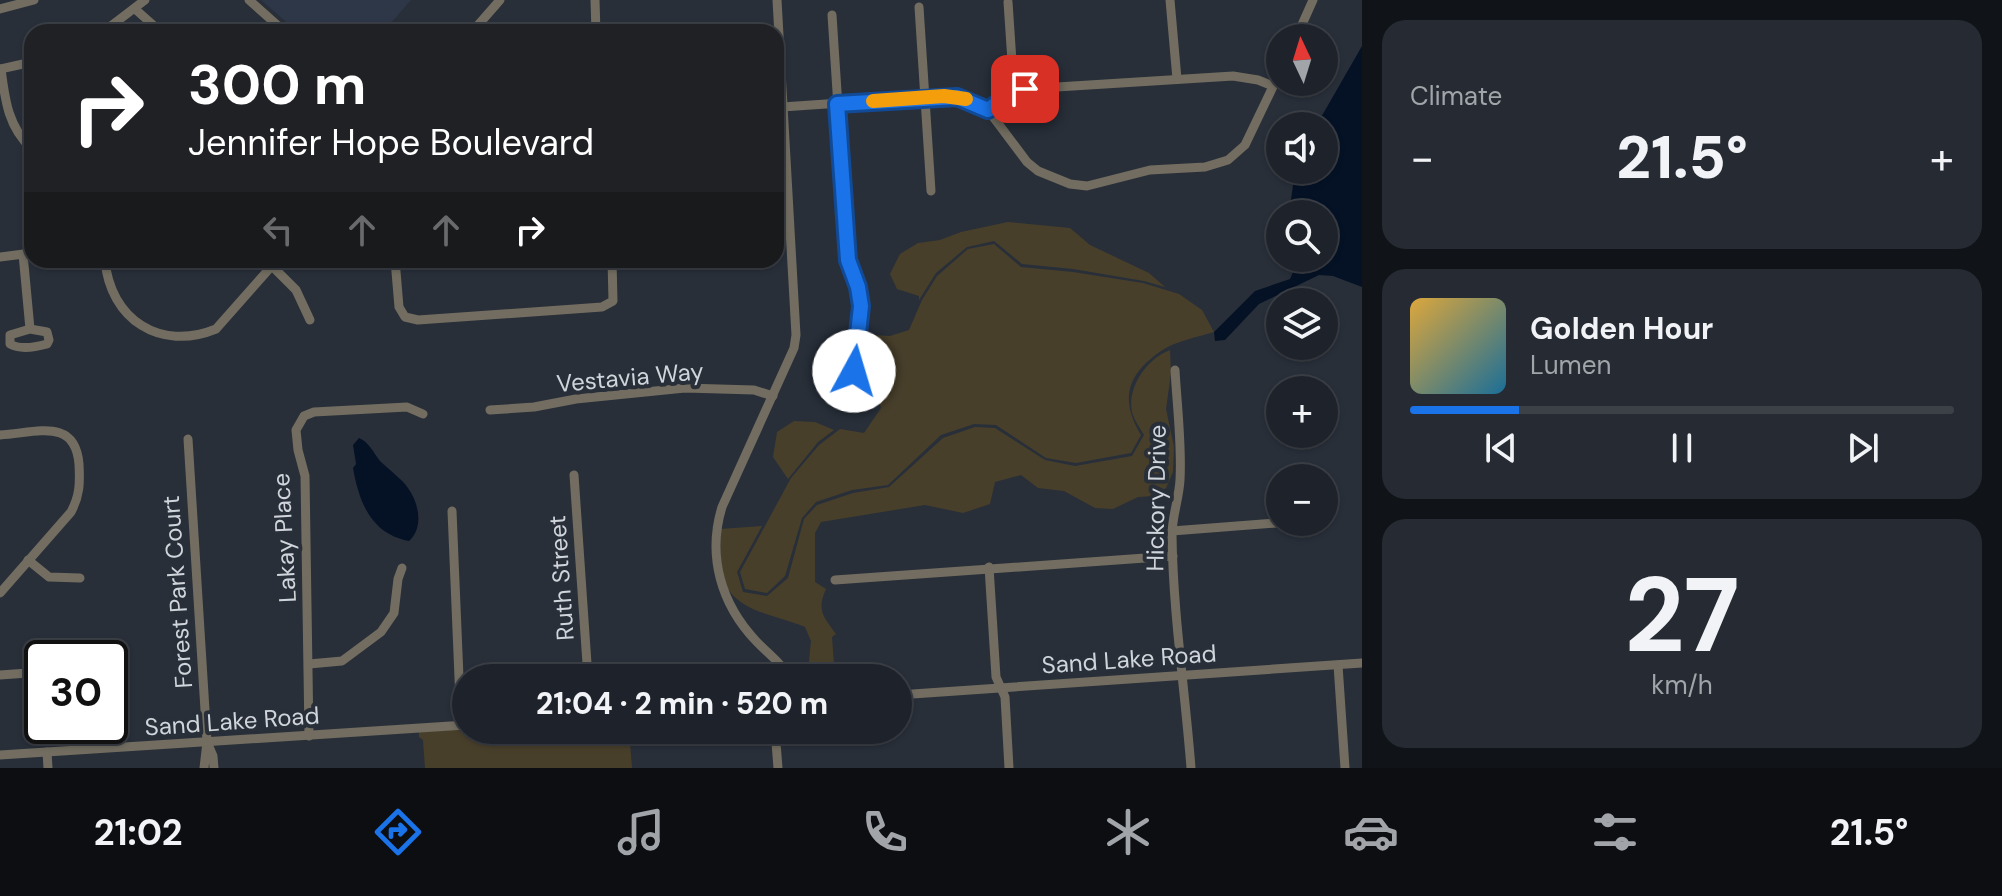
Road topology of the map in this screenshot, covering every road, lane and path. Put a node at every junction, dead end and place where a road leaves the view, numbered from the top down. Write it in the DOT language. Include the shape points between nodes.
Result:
graph roads {
  1 [pos="34,0"];
  2 [pos="145,0"];
  3 [pos="249,0"];
  4 [pos="500,0"];
  5 [pos="595,0"];
  6 [pos="777,0"];
  7 [pos="1170,0"];
  8 [pos="1313,0"];
  9 [pos="1008,2"];
  10 [pos="919,7"];
  11 [pos="0,9"];
  12 [pos="135,9"];
  13 [pos="832,15"];
  14 [pos="114,24"];
  15 [pos="152,24"];
  16 [pos="276,24"];
  17 [pos="479,24"];
  18 [pos="596,24"];
  19 [pos="778,24"];
  20 [pos="1302,24"];
  21 [pos="24,64"];
  22 [pos="0,69"];
  23 [pos="1177,79"];
  24 [pos="1266,83"];
  25 [pos="1014,91"];
  26 [pos="1268,96"];
  27 [pos="925,97"];
  28 [pos="837,104"];
  29 [pos="784,107"];
  30 [pos="988,110"];
  31 [pos="24,140"];
  32 [pos="784,140"];
  33 [pos="931,191"];
  34 [pos="24,254"];
  35 [pos="0,257"];
  36 [pos="28,268"];
  37 [pos="107,268"];
  38 [pos="270,268"];
  39 [pos="278,268"];
  40 [pos="396,268"];
  41 [pos="612,268"];
  42 [pos="310,320"];
  43 [pos="30,329"];
  44 [pos="1175,370"];
  45 [pos="854,371"];
  46 [pos="773,396"];
  47 [pos="490,410"];
  48 [pos="423,414"];
  49 [pos="0,435"];
  50 [pos="188,439"];
  51 [pos="574,475"];
  52 [pos="452,511"];
  53 [pos="1266,524"];
  54 [pos="1172,531"];
  55 [pos="1173,556"];
  56 [pos="28,560"];
  57 [pos="989,567"];
  58 [pos="402,568"];
  59 [pos="80,578"];
  60 [pos="835,580"];
  61 [pos="0,593"];
  62 [pos="1362,663"];
  63 [pos="309,664"];
  64 [pos="461,664"];
  65 [pos="587,664"];
  66 [pos="780,664"];
  67 [pos="1338,665"];
  68 [pos="24,673"];
  69 [pos="0,675"];
  70 [pos="1182,675"];
  71 [pos="1001,688"];
  72 [pos="912,694"];
  73 [pos="452,726"];
  74 [pos="309,736"];
  75 [pos="207,742"];
  76 [pos="776,744"];
  77 [pos="47,752"];
  78 [pos="0,755"];
  79 [pos="48,768"];
  80 [pos="204,768"];
  81 [pos="214,768"];
  82 [pos="778,768"];
  83 [pos="1009,768"];
  84 [pos="1191,768"];
  85 [pos="1345,768"];
  1 -- 11 [label="street"];
  2 -- 12 [label="street"];
  3 -- 16 [label="street"];
  4 -- 17 [label="street"];
  5 -- 18 [label="street"];
  6 -- 19 [label="street"];
  7 -- 23 [label="street"];
  8 -- 20 [label="street"];
  9 -- 25 [label="street"];
  10 -- 27 [label="street"];
  12 -- 14 [label="street"];
  12 -- 15 [label="street"];
  13 -- 28 [label="street"];
  21 -- 22 [label="street"];
  22 -- 31 [label="street" via="8,115"];
  23 -- 24 [label="street" via="1233,76"];
  23 -- 25 [label="street"];
  25 -- 30 [label="street"];
  26 -- 30 [label="street" via="1245,145 1228,160 1205,167 1150,170 1087,186 1038,171"];
  27 -- 28 [label="street"];
  27 -- 30 [label="street" via="957,97"];
  27 -- 33 [label="street"];
  28 -- 29 [label="street"];
  28 -- 45 [label="street" via="848,260 861,306"];
  32 -- 46 [label="street" via="796,335"];
  34 -- 35 [label="street"];
  36 -- 43 [label="street"];
  37 -- 38 [label="street" via="127,315 154,333 171,336 216,329"];
  39 -- 42 [label="street"];
  40 -- 41 [label="street" via="399,307 405,317 418,320 602,307 613,301"];
  44 -- 54 [label="street, Hickory Drive" via="1181,460"];
  46 -- 47 [label="street, Vestavia Way" via="754,390 685,388"];
  46 -- 66 [label="street" via="722,507 714,547 732,607 754,640"];
  48 -- 63 [label="street, Lakay Place" via="407,407 348,409 314,412 298,422 305,476"];
  49 -- 56 [label="street" via="58,431 78,450 78,499"];
  50 -- 75 [label="street, Forest Park Court"];
  51 -- 65 [label="street, Ruth Street"];
  52 -- 64 [label="street"];
  53 -- 54 [label="street"];
  54 -- 55 [label="street, Hickory Drive"];
  55 -- 57 [label="street"];
  55 -- 70 [label="street, Hickory Drive"];
  56 -- 59 [label="street" via="49,577"];
  56 -- 61 [label="street"];
  57 -- 60 [label="street"];
  57 -- 71 [label="street"];
  58 -- 63 [label="street" via="394,613 381,632 342,661"];
  62 -- 67 [label="street, Sand Lake Road"];
  63 -- 74 [label="street, Lakay Place"];
  67 -- 70 [label="street, Sand Lake Road"];
  67 -- 85 [label="street"];
  68 -- 69 [label="street"];
  70 -- 71 [label="street, Sand Lake Road"];
  70 -- 84 [label="street, Hickory Drive"];
  71 -- 72 [label="street, Sand Lake Road"];
  71 -- 83 [label="street"];
  73 -- 74 [label="street, Sand Lake Road"];
  74 -- 75 [label="street, Sand Lake Road"];
  75 -- 77 [label="street, Sand Lake Road"];
  75 -- 80 [label="street"];
  75 -- 81 [label="street"];
  76 -- 82 [label="street"];
  77 -- 78 [label="street, Sand Lake Road"];
  77 -- 79 [label="street"];
}
